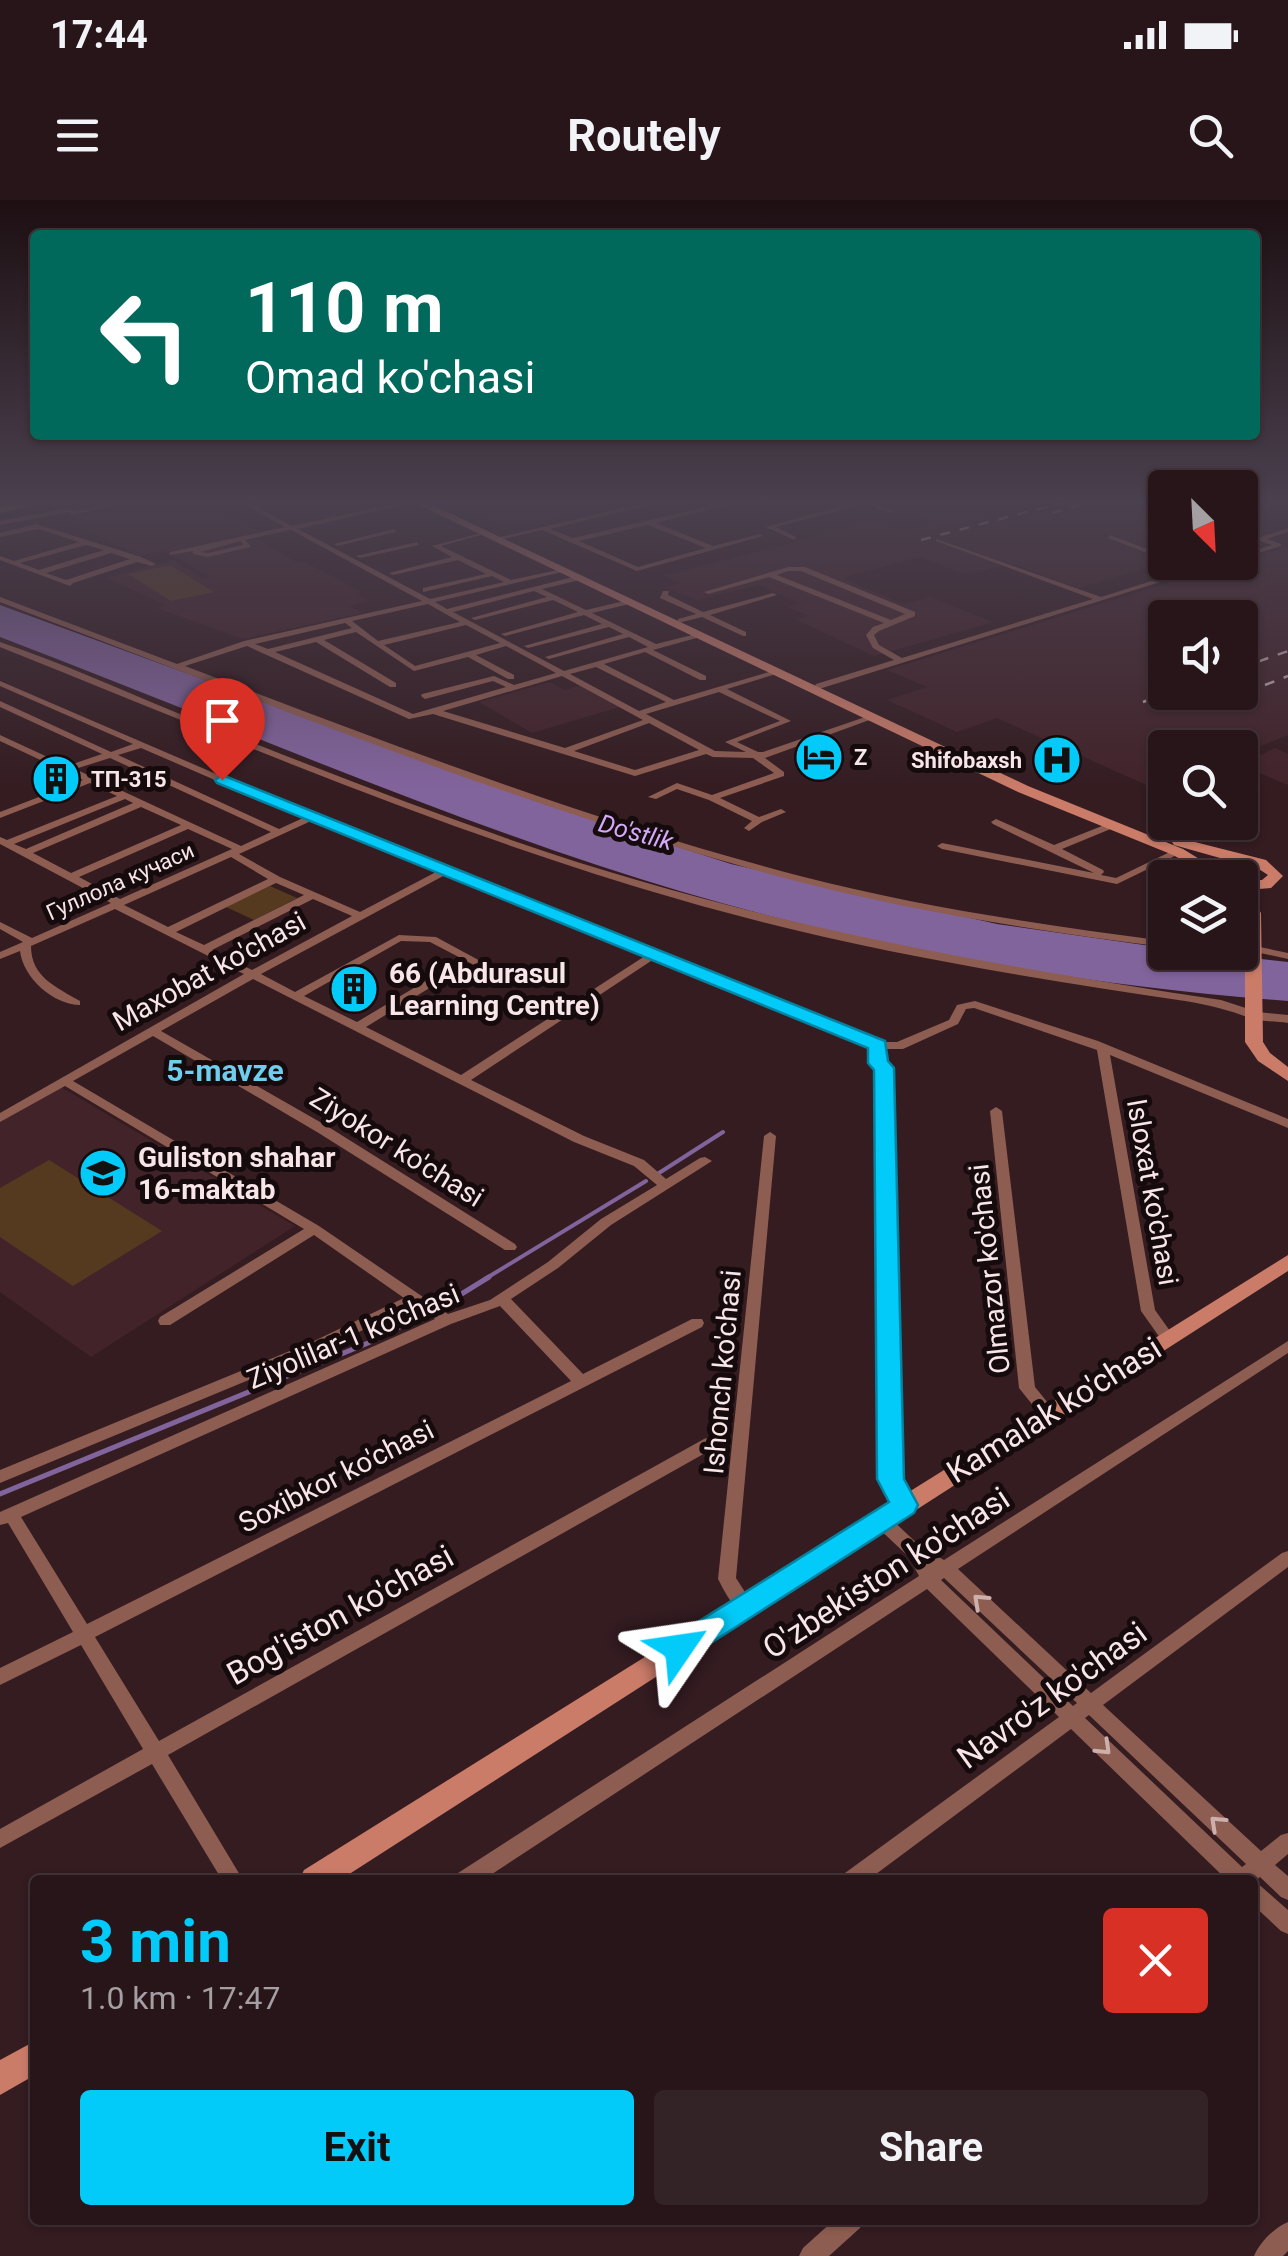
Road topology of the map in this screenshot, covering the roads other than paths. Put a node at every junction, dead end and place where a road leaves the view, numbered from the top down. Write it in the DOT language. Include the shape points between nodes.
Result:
graph roads {
  1 [pos="423,598"];
  2 [pos="440,598"];
  3 [pos="452,598"];
  4 [pos="497,598"];
  5 [pos="553,598"];
  6 [pos="618,598"];
  7 [pos="632,598"];
  8 [pos="667,598"];
  9 [pos="766,598"];
  10 [pos="828,598"];
  11 [pos="870,598"];
  12 [pos="1097,598"];
  13 [pos="1103,598"];
  14 [pos="0,599"];
  15 [pos="1100,599"];
  16 [pos="444,600"];
  17 [pos="431,602"];
  18 [pos="626,602"];
  19 [pos="452,610"];
  20 [pos="584,612"];
  21 [pos="702,615"];
  22 [pos="346,620"];
  23 [pos="472,620"];
  24 [pos="681,620"];
  25 [pos="892,624"];
  26 [pos="608,625"];
  27 [pos="358,629"];
  28 [pos="742,634"];
  29 [pos="629,635"];
  30 [pos="697,636"];
  31 [pos="507,638"];
  32 [pos="317,639"];
  33 [pos="0,644"];
  34 [pos="247,644"];
  35 [pos="377,644"];
  36 [pos="528,646"];
  37 [pos="651,649"];
  38 [pos="267,652"];
  39 [pos="470,654"];
  40 [pos="549,657"];
  41 [pos="902,660"];
  42 [pos="597,664"];
  43 [pos="176,666"];
  44 [pos="571,672"];
  45 [pos="773,672"];
  46 [pos="704,678"];
  47 [pos="0,683"];
  48 [pos="393,685"];
  49 [pos="525,685"];
  50 [pos="819,686"];
  51 [pos="513,688"];
  52 [pos="720,688"];
  53 [pos="425,696"];
  54 [pos="674,703"];
  55 [pos="0,704"];
  56 [pos="431,710"];
  57 [pos="638,714"];
  58 [pos="871,718"];
  59 [pos="648,721"];
  60 [pos="0,739"];
  61 [pos="140,744"];
  62 [pos="566,751"];
  63 [pos="706,751"];
  64 [pos="110,754"];
  65 [pos="757,756"];
  66 [pos="193,767"];
  67 [pos="66,769"];
  68 [pos="90,780"];
  69 [pos="165,780"];
  70 [pos="251,792"];
  71 [pos="125,796"];
  72 [pos="653,797"];
  73 [pos="712,798"];
  74 [pos="142,804"];
  75 [pos="221,806"];
  76 [pos="780,812"];
  77 [pos="0,815"];
  78 [pos="311,818"];
  79 [pos="759,820"];
  80 [pos="996,822"];
  81 [pos="189,825"];
  82 [pos="1110,826"];
  83 [pos="749,828"];
  84 [pos="278,832"];
  85 [pos="3,842"];
  86 [pos="942,846"];
  87 [pos="1054,849"];
  88 [pos="236,851"];
  89 [pos="1178,852"];
  90 [pos="26,854"];
  91 [pos="1247,859"];
  92 [pos="1288,859"];
  93 [pos="1192,860"];
  94 [pos="1234,860"];
  95 [pos="445,871"];
  96 [pos="70,877"];
  97 [pos="1278,878"];
  98 [pos="276,879"];
  99 [pos="1117,882"];
  100 [pos="311,896"];
  101 [pos="117,904"];
  102 [pos="1258,906"];
  103 [pos="360,916"];
  104 [pos="0,924"];
  105 [pos="168,931"];
  106 [pos="1148,941"];
  107 [pos="29,944"];
  108 [pos="205,949"];
  109 [pos="1258,953"];
  110 [pos="653,955"];
  111 [pos="0,956"];
  112 [pos="1288,956"];
  113 [pos="478,963"];
  114 [pos="458,966"];
  115 [pos="1252,970"];
  116 [pos="251,975"];
  117 [pos="294,997"];
  118 [pos="76,1003"];
  119 [pos="1253,1011"];
  120 [pos="1288,1020"];
  121 [pos="356,1028"];
  122 [pos="152,1031"];
  123 [pos="878,1045"];
  124 [pos="1103,1048"];
  125 [pos="1288,1076"];
  126 [pos="462,1080"];
  127 [pos="66,1082"];
  128 [pos="996,1110"];
  129 [pos="0,1118"];
  130 [pos="1288,1124"];
  131 [pos="770,1136"];
  132 [pos="705,1161"];
  133 [pos="666,1186"];
  134 [pos="314,1229"];
  135 [pos="510,1247"];
  136 [pos="1288,1262"];
  137 [pos="416,1298"];
  138 [pos="502,1299"];
  139 [pos="446,1320"];
  140 [pos="166,1321"];
  141 [pos="697,1323"];
  142 [pos="1168,1338"];
  143 [pos="1288,1346"];
  144 [pos="581,1382"];
  145 [pos="1048,1414"];
  146 [pos="710,1443"];
  147 [pos="0,1477"];
  148 [pos="904,1505"];
  149 [pos="6,1517"];
  150 [pos="882,1520"];
  151 [pos="916,1553"];
  152 [pos="1288,1558"];
  153 [pos="947,1570"];
  154 [pos="930,1581"];
  155 [pos="746,1606"];
  156 [pos="84,1635"];
  157 [pos="0,1678"];
  158 [pos="1089,1704"];
  159 [pos="1072,1718"];
  160 [pos="155,1753"];
  161 [pos="0,1840"];
  162 [pos="1288,1842"];
  163 [pos="1262,1865"];
  164 [pos="229,1875"];
  165 [pos="322,1875"];
  166 [pos="473,1875"];
  167 [pos="859,1875"];
  168 [pos="1236,1875"];
  169 [pos="1248,1875"];
  170 [pos="1288,1890"];
  171 [pos="1258,1896"];
  172 [pos="1288,1924"];
  173 [pos="30,2060"];
  174 [pos="0,2079"];
  175 [pos="846,2225"];
  176 [pos="1288,2234"];
  177 [pos="811,2256"];
  178 [pos="1266,2256"];
  1 -- 17 [label="street"];
  2 -- 16 [label="street"];
  3 -- 16 [label="street"];
  4 -- 19 [label="street"];
  5 -- 20 [label="street"];
  5 -- 23 [label="street"];
  6 -- 18 [label="main road"];
  7 -- 24 [label="main road"];
  8 -- 21 [label="street"];
  9 -- 21 [label="street"];
  10 -- 25 [label="street"];
  11 -- 25 [label="street" via="913,616"];
  12 -- 15 [label="street"];
  13 -- 15 [label="street"];
  14 -- 43 [label="street"];
  15 -- 41 [label="street"];
  16 -- 17 [label="street"];
  16 -- 19 [label="street"];
  17 -- 19 [label="street"];
  17 -- 22 [label="street"];
  18 -- 20 [label="street"];
  18 -- 30 [label="main road"];
  19 -- 23 [label="street"];
  20 -- 26 [label="street"];
  20 -- 31 [label="street"];
  21 -- 24 [label="street"];
  21 -- 28 [label="street"];
  22 -- 27 [label="street"];
  22 -- 34 [label="street"];
  23 -- 31 [label="street"];
  23 -- 35 [label="street"];
  24 -- 50 [label="main road"];
  25 -- 41 [label="street" via="876,628 870,638"];
  26 -- 29 [label="street"];
  26 -- 36 [label="street"];
  27 -- 32 [label="street"];
  27 -- 35 [label="street"];
  29 -- 37 [label="street"];
  29 -- 40 [label="street"];
  30 -- 37 [label="street"];
  30 -- 45 [label="main road"];
  31 -- 36 [label="street"];
  31 -- 39 [label="street"];
  31 -- 44 [label="street"];
  32 -- 38 [label="street"];
  32 -- 48 [label="street"];
  33 -- 119 [label="street" via="437,815 686,898 1006,971"];
  34 -- 38 [label="street"];
  34 -- 43 [label="street"];
  35 -- 39 [label="street" via="414,669"];
  36 -- 40 [label="street"];
  37 -- 42 [label="street"];
  37 -- 46 [label="street"];
  38 -- 56 [label="street" via="412,717"];
  39 -- 49 [label="street"];
  40 -- 44 [label="street"];
  41 -- 50 [label="street"];
  42 -- 44 [label="street"];
  42 -- 54 [label="street"];
  43 -- 106 [label="street" via="462,771 751,866 942,909"];
  44 -- 49 [label="street"];
  44 -- 57 [label="street"];
  45 -- 52 [label="street"];
  45 -- 58 [label="main road"];
  47 -- 61 [label="street"];
  49 -- 51 [label="street"];
  50 -- 91 [label="main road" via="1087,809"];
  51 -- 53 [label="street" via="494,678"];
  51 -- 56 [label="street"];
  52 -- 54 [label="street"];
  52 -- 65 [label="street" via="788,721 729,742"];
  54 -- 57 [label="street"];
  55 -- 64 [label="street"];
  56 -- 62 [label="street"];
  57 -- 59 [label="street"];
  58 -- 65 [label="street"];
  58 -- 82 [label="main road"];
  59 -- 62 [label="street"];
  59 -- 63 [label="street"];
  60 -- 67 [label="street"];
  61 -- 64 [label="street"];
  61 -- 66 [label="street"];
  62 -- 63 [label="street" via="637,773"];
  63 -- 65 [label="street"];
  64 -- 67 [label="street"];
  64 -- 69 [label="street"];
  65 -- 73 [label="street" via="782,772"];
  66 -- 69 [label="street"];
  66 -- 70 [label="street"];
  67 -- 68 [label="street"];
  68 -- 71 [label="street"];
  68 -- 77 [label="street"];
  69 -- 75 [label="street"];
  70 -- 75 [label="street"];
  70 -- 78 [label="street"];
  71 -- 74 [label="street"];
  71 -- 85 [label="street"];
  72 -- 73 [label="street" via="676,786"];
  73 -- 79 [label="street"];
  74 -- 81 [label="street"];
  74 -- 90 [label="street"];
  75 -- 84 [label="street"];
  76 -- 79 [label="street"];
  78 -- 84 [label="street, Гуллола кучаси"];
  78 -- 95 [label="street"];
  79 -- 83 [label="street"];
  80 -- 87 [label="street"];
  81 -- 88 [label="street"];
  81 -- 96 [label="street"];
  82 -- 87 [label="street"];
  82 -- 89 [label="main road"];
  84 -- 88 [label="street, Гуллола кучаси"];
  85 -- 90 [label="street"];
  86 -- 99 [label="street"];
  87 -- 99 [label="street"];
  88 -- 98 [label="street"];
  88 -- 101 [label="street, Гуллола кучаси"];
  89 -- 93 [label="main road"];
  89 -- 99 [label="street"];
  90 -- 96 [label="street"];
  91 -- 92 [label="main road"];
  91 -- 94 [label="main road"];
  91 -- 97 [label="main road"];
  95 -- 103 [label="street, Maxobat ko'chasi"];
  95 -- 110 [label="street"];
  96 -- 101 [label="street"];
  97 -- 102 [label="main road"];
  98 -- 100 [label="street"];
  98 -- 105 [label="street"];
  100 -- 103 [label="street"];
  100 -- 108 [label="street"];
  101 -- 105 [label="street"];
  101 -- 107 [label="street, Гуллола кучаси"];
  103 -- 116 [label="street, Maxobat ko'chasi"];
  104 -- 107 [label="street"];
  105 -- 108 [label="street"];
  107 -- 111 [label="street, Гуллола кучаси"];
  107 -- 118 [label="street" via="24,958 30,973"];
  108 -- 116 [label="street"];
  109 -- 112 [label="street"];
  110 -- 123 [label="street"];
  110 -- 126 [label="street"];
  113 -- 117 [label="street" via="432,939 398,938"];
  114 -- 121 [label="street"];
  115 -- 119 [label="main road"];
  116 -- 117 [label="street"];
  116 -- 122 [label="street, Maxobat ko'chasi"];
  117 -- 121 [label="street"];
  119 -- 120 [label="street"];
  119 -- 125 [label="main road" via="1254,1042"];
  121 -- 126 [label="street"];
  122 -- 127 [label="street, Maxobat ko'chasi"];
  122 -- 135 [label="street, Ziyokor ko'chasi"];
  123 -- 124 [label="street" via="899,1046 954,1022 961,1007 975,1004"];
  123 -- 148 [label="street" via="884,1068 890,1479"];
  124 -- 130 [label="street"];
  124 -- 142 [label="street, Isloxat ko'chasi" via="1148,1310"];
  126 -- 133 [label="street" via="638,1163"];
  127 -- 129 [label="street, Maxobat ko'chasi"];
  127 -- 134 [label="street"];
  128 -- 145 [label="street, Olmazor ko'chasi" via="1028,1388"];
  131 -- 155 [label="street, Ishonch ko'chasi" via="727,1579"];
  132 -- 133 [label="street, Ziyolilar-1 ko'chasi"];
  133 -- 138 [label="street, Ziyolilar-1 ko'chasi"];
  134 -- 137 [label="street"];
  134 -- 140 [label="street"];
  136 -- 142 [label="main road, Kamalak ko'chasi"];
  137 -- 139 [label="street"];
  137 -- 147 [label="street"];
  138 -- 139 [label="street, Ziyolilar-1 ko'chasi"];
  138 -- 144 [label="street"];
  139 -- 149 [label="street, Ziyolilar-1 ko'chasi"];
  141 -- 144 [label="street, Soxibkor ko'chasi"];
  142 -- 145 [label="main road, Kamalak ko'chasi"];
  143 -- 153 [label="street, O'zbekiston ko'chasi"];
  144 -- 156 [label="street, Soxibkor ko'chasi"];
  145 -- 148 [label="main road, Kamalak ko'chasi"];
  146 -- 160 [label="street, Bog'iston ko'chasi"];
  148 -- 150 [label="main road, Kamalak ko'chasi"];
  149 -- 156 [label="street"];
  150 -- 151 [label="street"];
  150 -- 155 [label="main road, Kamalak ko'chasi"];
  151 -- 153 [label="street"];
  151 -- 154 [label="street"];
  152 -- 158 [label="street, Navro'z ko'chasi"];
  153 -- 154 [label="street, O'zbekiston ko'chasi"];
  158 -- 153 [label="street, one-way"];
  154 -- 159 [label="street"];
  154 -- 166 [label="street, O'zbekiston ko'chasi"];
  155 -- 165 [label="main road, Kamalak ko'chasi"];
  156 -- 157 [label="street, Soxibkor ko'chasi"];
  156 -- 160 [label="street"];
  158 -- 159 [label="street, Navro'z ko'chasi"];
  163 -- 158 [label="street, one-way"];
  159 -- 167 [label="street, Navro'z ko'chasi"];
  159 -- 168 [label="street, one-way"];
  160 -- 161 [label="street, Bog'iston ko'chasi"];
  160 -- 164 [label="street"];
  162 -- 163 [label="street"];
  163 -- 169 [label="street"];
  163 -- 170 [label="street"];
  171 -- 172 [label="street"];
  173 -- 174 [label="main road"];
  175 -- 177 [label="street"];
  176 -- 178 [label="street"];
}
